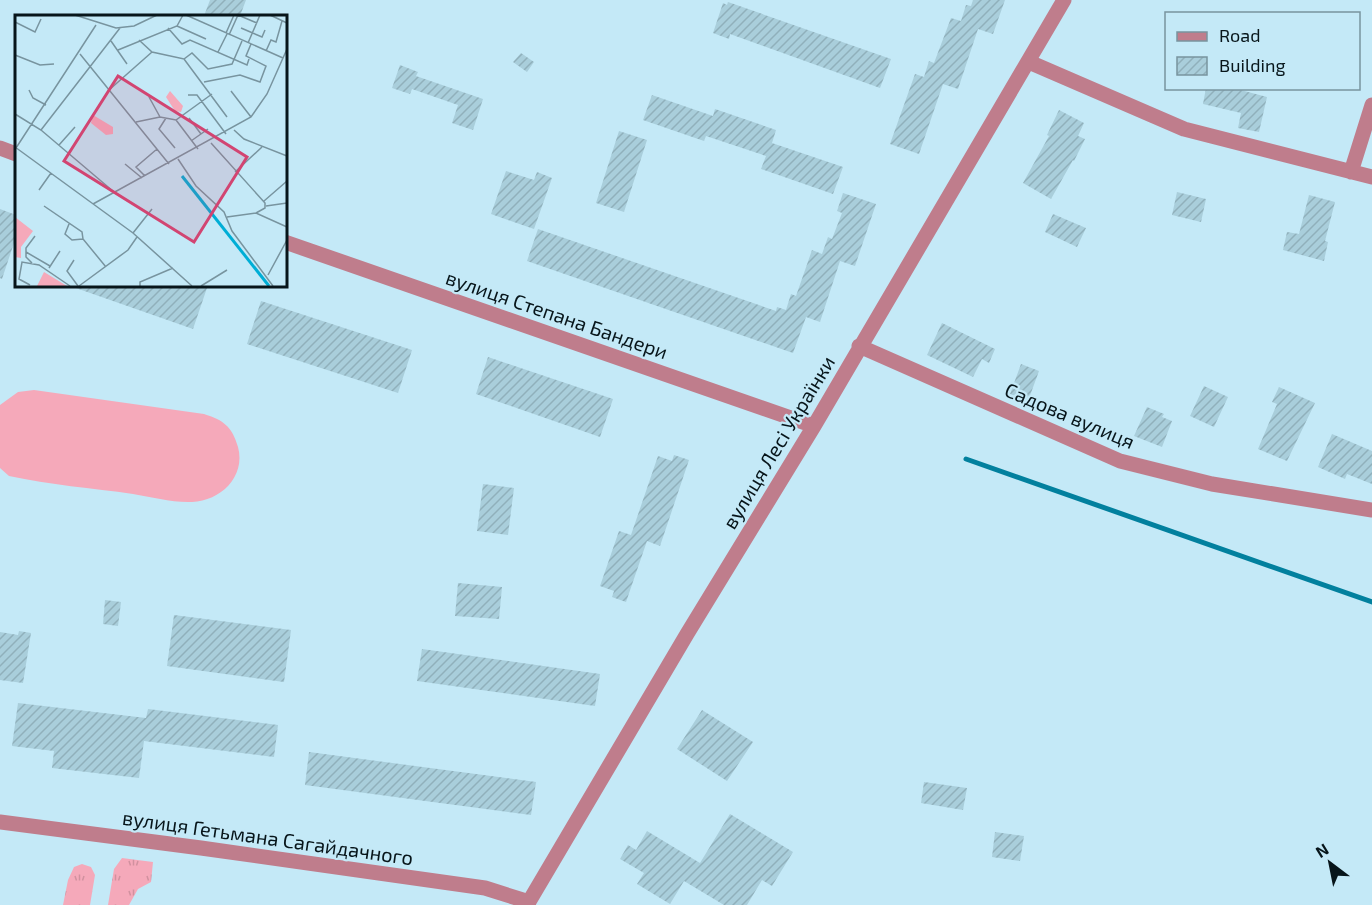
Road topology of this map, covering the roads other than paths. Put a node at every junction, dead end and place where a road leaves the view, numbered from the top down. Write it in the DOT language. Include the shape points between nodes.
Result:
graph roads {
  1 [pos="1064,0"];
  2 [pos="1035,64"];
  3 [pos="1372,105"];
  4 [pos="0,148"];
  5 [pos="15,153"];
  6 [pos="1352,172"];
  7 [pos="1372,177"];
  8 [pos="286,242"];
  9 [pos="863,348"];
  10 [pos="814,426"];
  11 [pos="1372,510"];
  12 [pos="0,822"];
  13 [pos="528,903"];
  1 -- 2 [label="street, вулиця Лесі Українки"];
  2 -- 6 [label="street" via="1184,129"];
  2 -- 9 [label="street, вулиця Лесі Українки" via="961,172"];
  3 -- 6 [label="street"];
  4 -- 5 [label="street"];
  6 -- 7 [label="street"];
  8 -- 10 [label="street, вулиця Степана Бандери"];
  9 -- 10 [label="street, вулиця Лесі Українки"];
  9 -- 11 [label="street, Садова вулиця" via="1120,461 1212,484"];
  10 -- 13 [label="street, вулиця Лесі Українки"];
  12 -- 13 [label="street, вулиця Гетьмана Сагайдачного" via="485,888"];
}
